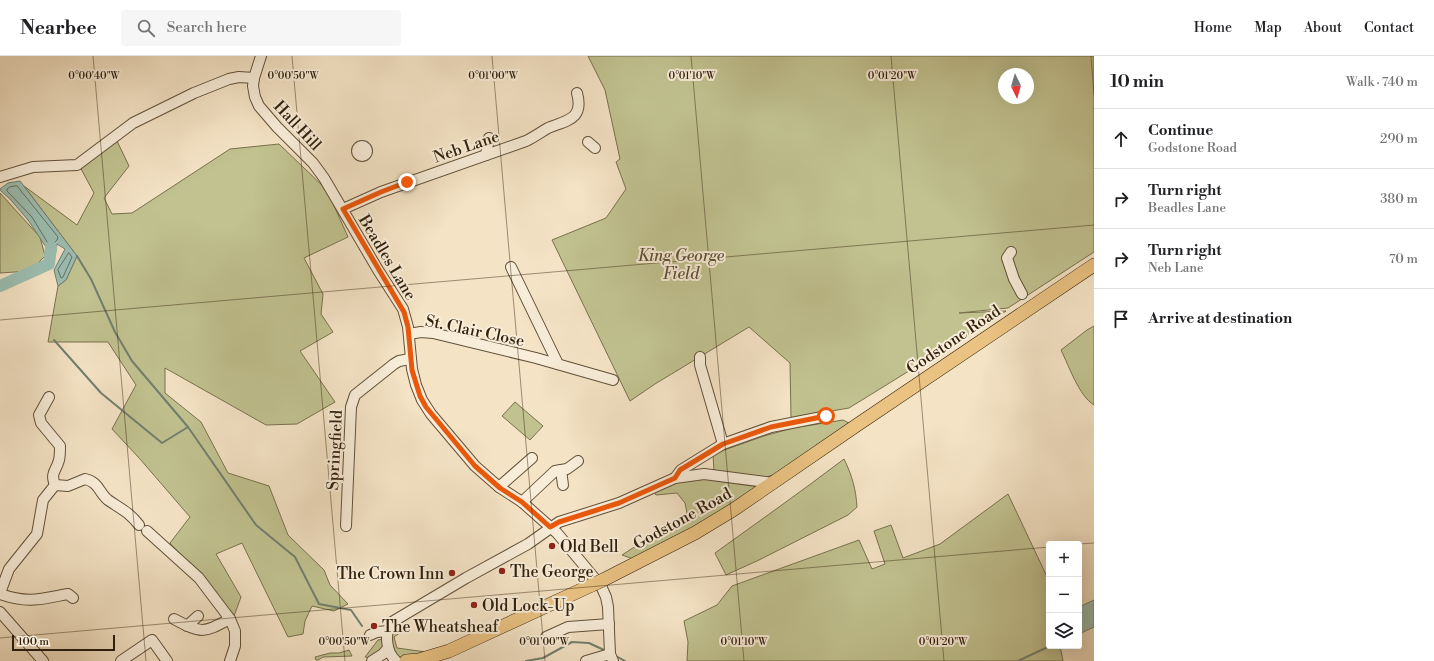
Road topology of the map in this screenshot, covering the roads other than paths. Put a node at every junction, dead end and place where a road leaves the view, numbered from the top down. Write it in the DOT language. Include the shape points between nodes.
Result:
graph roads {
  1 [pos="261,56"];
  2 [pos="254,78"];
  3 [pos="577,93"];
  4 [pos="489,138"];
  5 [pos="486,155"];
  6 [pos="0,177"];
  7 [pos="343,209"];
  8 [pos="1011,252"];
  9 [pos="1094,265"];
  10 [pos="511,267"];
  11 [pos="1022,294"];
  12 [pos="409,334"];
  13 [pos="548,343"];
  14 [pos="700,357"];
  15 [pos="536,358"];
  16 [pos="410,359"];
  17 [pos="558,364"];
  18 [pos="613,380"];
  19 [pos="49,397"];
  20 [pos="826,416"];
  21 [pos="723,444"];
  22 [pos="706,455"];
  23 [pos="532,458"];
  24 [pos="578,461"];
  25 [pos="561,470"];
  26 [pos="704,474"];
  27 [pos="675,478"];
  28 [pos="773,483"];
  29 [pos="55,485"];
  30 [pos="563,485"];
  31 [pos="500,488"];
  32 [pos="522,502"];
  33 [pos="346,526"];
  34 [pos="550,527"];
  35 [pos="0,593"];
  36 [pos="70,593"];
  37 [pos="0,612"];
  38 [pos="198,616"];
  39 [pos="230,618"];
  40 [pos="174,619"];
  41 [pos="609,624"];
  42 [pos="187,626"];
  43 [pos="388,631"];
  44 [pos="370,635"];
  45 [pos="546,636"];
  46 [pos="388,648"];
  47 [pos="611,655"];
  48 [pos="137,656"];
  49 [pos="43,661"];
  50 [pos="121,661"];
  51 [pos="167,661"];
  52 [pos="230,661"];
  53 [pos="372,661"];
  54 [pos="396,661"];
  55 [pos="406,661"];
  56 [pos="586,661"];
  1 -- 2 [label="street, Hall Hill"];
  2 -- 6 [label="street" via="229,79 194,93 133,123 77,165 34,167"];
  2 -- 7 [label="street, Hall Hill" via="253,86 259,106 313,163"];
  3 -- 5 [label="street, Neb Lane" via="580,103 575,116 526,141"];
  4 -- 5 [label="street"];
  5 -- 7 [label="street, Neb Lane" via="381,192"];
  7 -- 12 [label="street, Beadles Lane" via="403,309"];
  8 -- 11 [label="street" via="1007,258 1008,266"];
  9 -- 28 [label="main road, Godstone Road"];
  10 -- 13 [label="street, St. Clair Close"];
  12 -- 15 [label="street, St. Clair Close" via="433,333"];
  12 -- 16 [label="street, Beadles Lane"];
  13 -- 15 [label="street, St. Clair Close"];
  13 -- 17 [label="street, St. Clair Close"];
  14 -- 21 [label="street" via="700,365"];
  15 -- 17 [label="street, St. Clair Close"];
  16 -- 31 [label="street, Beadles Lane" via="416,385 426,407 475,466"];
  16 -- 33 [label="street, Springfield" via="394,364 353,398"];
  17 -- 18 [label="street, St. Clair Close"];
  19 -- 29 [label="street" via="39,416 41,423 60,446 59,461 52,478"];
  20 -- 21 [label="street, Godstone Road" via="771,427"];
  21 -- 22 [label="street, Godstone Road"];
  22 -- 26 [label="street, Godstone Road"];
  22 -- 27 [label="street, Godstone Road" via="680,470"];
  23 -- 31 [label="street"];
  24 -- 25 [label="street"];
  25 -- 30 [label="street"];
  25 -- 32 [label="street" via="555,471"];
  26 -- 27 [label="street, Godstone Road"];
  26 -- 28 [label="street, Godstone Road"];
  27 -- 34 [label="street, Godstone Road" via="619,503"];
  28 -- 55 [label="main road, Godstone Road" via="695,533 597,582 449,651"];
  29 -- 35 [label="street" via="42,500 37,534 9,569"];
  29 -- 39 [label="street" via="68,486 88,479 106,498 132,516 199,578"];
  31 -- 32 [label="street, Beadles Lane"];
  32 -- 34 [label="street, Beadles Lane"];
  34 -- 41 [label="street, Beadles Lane" via="601,586 608,602"];
  34 -- 43 [label="street, Godstone Road" via="528,544 392,622"];
  35 -- 36 [label="street" via="11,598 31,601"];
  37 -- 49 [label="street"];
  38 -- 42 [label="street"];
  39 -- 42 [label="street" via="208,630 197,630"];
  39 -- 52 [label="street" via="236,630 235,646"];
  40 -- 42 [label="street"];
  41 -- 45 [label="street" via="568,627"];
  41 -- 47 [label="street, Beadles Lane"];
  43 -- 44 [label="street"];
  43 -- 46 [label="street"];
  46 -- 53 [label="street"];
  46 -- 54 [label="street"];
  47 -- 56 [label="street"];
  48 -- 50 [label="street"];
  48 -- 51 [label="street" via="152,640"];
}
